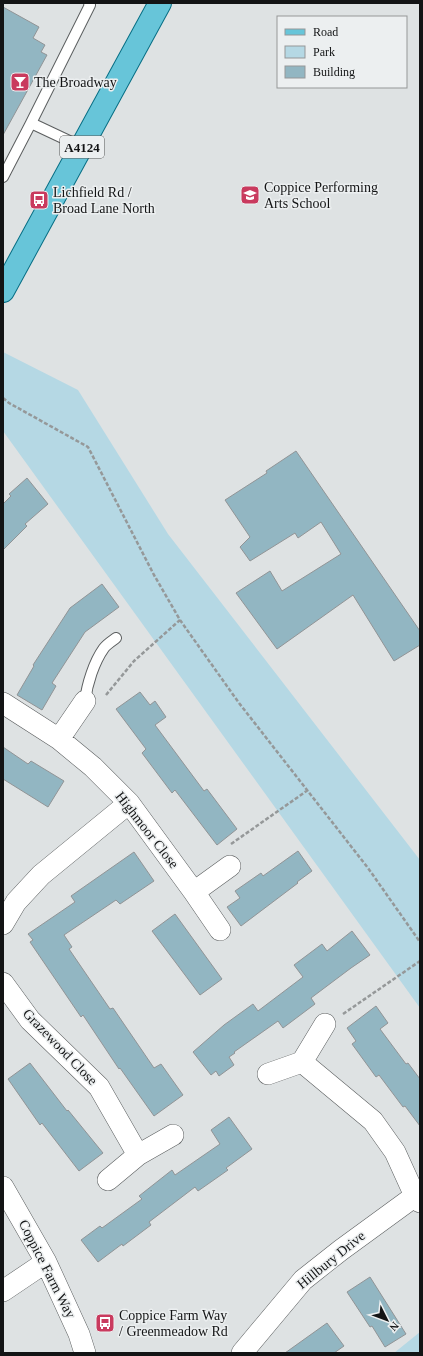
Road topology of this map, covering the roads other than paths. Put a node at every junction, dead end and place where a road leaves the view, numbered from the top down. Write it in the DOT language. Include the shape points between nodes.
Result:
graph roads {
  1 [pos="89,3"];
  2 [pos="160,3"];
  3 [pos="31,123"];
  4 [pos="82,147"];
  5 [pos="3,177"];
  6 [pos="3,291"];
  7 [pos="116,638"];
  8 [pos="85,701"];
  9 [pos="3,703"];
  10 [pos="59,739"];
  11 [pos="129,803"];
  12 [pos="230,866"];
  13 [pos="194,892"];
  14 [pos="3,924"];
  15 [pos="220,930"];
  16 [pos="3,983"];
  17 [pos="325,1024"];
  18 [pos="302,1062"];
  19 [pos="268,1074"];
  20 [pos="173,1135"];
  21 [pos="138,1155"];
  22 [pos="108,1180"];
  23 [pos="3,1187"];
  24 [pos="417,1199"];
  25 [pos="46,1262"];
  26 [pos="3,1291"];
  27 [pos="85,1353"];
  28 [pos="242,1353"];
  1 -- 3 [label="lane"];
  2 -- 4 [label="main road, A4124"];
  3 -- 4 [label="lane"];
  3 -- 5 [label="lane"];
  4 -- 6 [label="main road, A4124"];
  7 -- 8 [label="lane" via="104,647 86,689"];
  8 -- 10 [label="street"];
  9 -- 10 [label="street, Highmoor Close"];
  10 -- 11 [label="street, Highmoor Close" via="93,767"];
  11 -- 13 [label="street, Highmoor Close"];
  11 -- 14 [label="street" via="41,875 16,902"];
  12 -- 13 [label="street"];
  13 -- 15 [label="street, Highmoor Close"];
  16 -- 21 [label="street, Grazewood Close" via="30,1020 99,1087"];
  17 -- 18 [label="street"];
  18 -- 19 [label="street"];
  18 -- 24 [label="street, Hillbury Drive" via="372,1121 395,1152"];
  20 -- 21 [label="street"];
  21 -- 22 [label="street"];
  23 -- 25 [label="street, Coppice Farm Way"];
  24 -- 28 [label="street, Hillbury Drive" via="341,1250 303,1280"];
  25 -- 26 [label="street"];
  25 -- 27 [label="street, Coppice Farm Way"];
}
